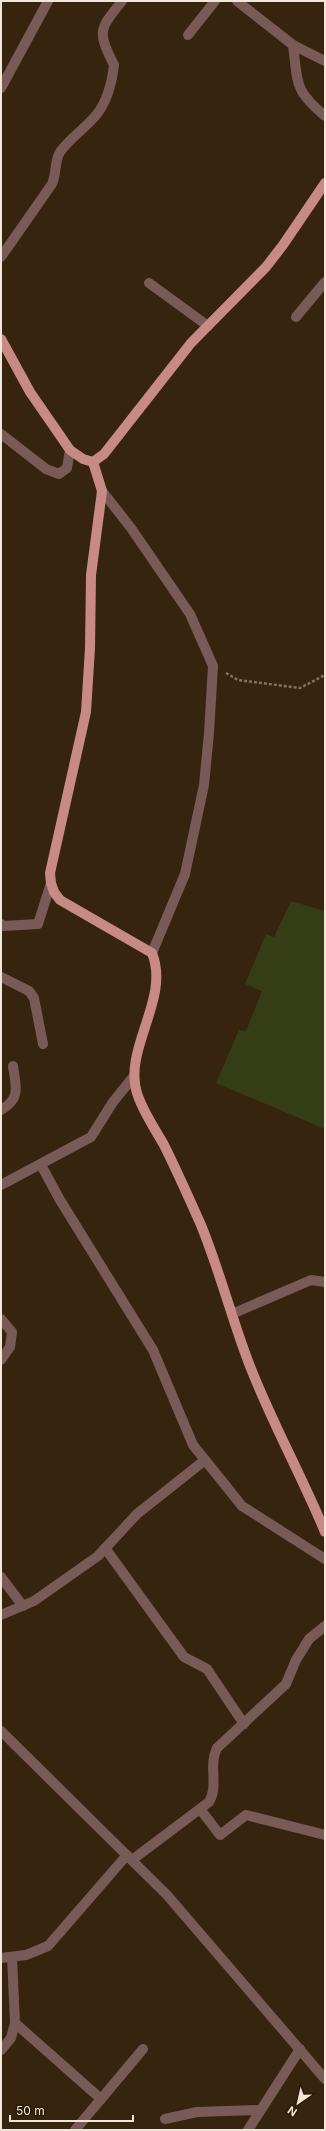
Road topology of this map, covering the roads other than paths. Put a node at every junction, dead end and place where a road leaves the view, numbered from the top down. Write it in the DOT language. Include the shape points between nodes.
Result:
graph roads {
  1 [pos="48,1"];
  2 [pos="122,1"];
  3 [pos="216,1"];
  4 [pos="237,1"];
  5 [pos="188,35"];
  6 [pos="293,45"];
  7 [pos="325,61"];
  8 [pos="1,88"];
  9 [pos="325,116"];
  10 [pos="325,183"];
  11 [pos="1,257"];
  12 [pos="325,282"];
  13 [pos="149,283"];
  14 [pos="296,317"];
  15 [pos="208,326"];
  16 [pos="1,339"];
  17 [pos="1,434"];
  18 [pos="70,450"];
  19 [pos="93,462"];
  20 [pos="102,491"];
  21 [pos="51,883"];
  22 [pos="1,924"];
  23 [pos="152,953"];
  24 [pos="1,977"];
  25 [pos="43,1044"];
  26 [pos="13,1066"];
  27 [pos="134,1076"];
  28 [pos="1,1110"];
  29 [pos="41,1165"];
  30 [pos="1,1184"];
  31 [pos="325,1282"];
  32 [pos="232,1314"];
  33 [pos="1,1319"];
  34 [pos="1,1360"];
  35 [pos="205,1460"];
  36 [pos="325,1532"];
  37 [pos="105,1548"];
  38 [pos="325,1559"];
  39 [pos="1,1577"];
  40 [pos="23,1606"];
  41 [pos="1,1615"];
  42 [pos="325,1626"];
  43 [pos="244,1724"];
  44 [pos="1,1731"];
  45 [pos="200,1809"];
  46 [pos="325,1835"];
  47 [pos="129,1858"];
  48 [pos="12,1957"];
  49 [pos="1,1958"];
  50 [pos="15,2023"];
  51 [pos="143,2049"];
  52 [pos="300,2049"];
  53 [pos="1,2050"];
  54 [pos="323,2073"];
  55 [pos="101,2099"];
  56 [pos="259,2110"];
  57 [pos="165,2119"];
  58 [pos="75,2130"];
  59 [pos="248,2130"];
  1 -- 8 [label="street"];
  2 -- 11 [label="street" via="103,25 104,45 114,65 105,102 96,115 59,153 52,184"];
  3 -- 5 [label="street"];
  4 -- 6 [label="street"];
  6 -- 7 [label="street"];
  6 -- 9 [label="street" via="298,87 308,103"];
  10 -- 15 [label="main road" via="266,267"];
  12 -- 14 [label="street"];
  13 -- 15 [label="street"];
  15 -- 19 [label="main road" via="190,343 104,454"];
  16 -- 18 [label="main road" via="30,392"];
  17 -- 18 [label="street" via="46,469 59,474 67,468"];
  18 -- 19 [label="main road" via="83,460"];
  19 -- 20 [label="main road"];
  20 -- 21 [label="main road" via="91,575 86,712 59,829 50,873"];
  20 -- 23 [label="street" via="131,528 190,614 213,666 204,785 187,867"];
  21 -- 22 [label="street" via="38,924"];
  21 -- 23 [label="main road" via="60,900"];
  23 -- 27 [label="main road" via="158,973 157,985 140,1044"];
  24 -- 25 [label="street" via="29,991 34,998"];
  26 -- 28 [label="street" via="16,1092 14,1099"];
  27 -- 29 [label="street" via="113,1102 91,1137"];
  27 -- 32 [label="main road" via="138,1095 201,1226"];
  29 -- 30 [label="street"];
  29 -- 35 [label="street" via="153,1350 193,1446"];
  31 -- 32 [label="street" via="311,1280"];
  32 -- 36 [label="main road" via="270,1414"];
  33 -- 34 [label="street" via="12,1332 10,1347"];
  35 -- 37 [label="street" via="137,1514"];
  35 -- 38 [label="street" via="242,1506"];
  37 -- 40 [label="street" via="98,1556"];
  37 -- 43 [label="street" via="184,1657 207,1669"];
  39 -- 40 [label="street"];
  40 -- 41 [label="street"];
  42 -- 43 [label="street" via="309,1639 296,1660 286,1684"];
  43 -- 45 [label="street" via="217,1748 213,1756 213,1795"];
  44 -- 47 [label="street"];
  45 -- 46 [label="street" via="220,1835 246,1815"];
  45 -- 47 [label="street"];
  47 -- 48 [label="street" via="48,1946 26,1955"];
  47 -- 52 [label="street" via="167,1895"];
  48 -- 49 [label="street"];
  48 -- 50 [label="street"];
  50 -- 53 [label="street" via="11,2038"];
  50 -- 55 [label="street"];
  51 -- 55 [label="street"];
  52 -- 54 [label="street"];
  52 -- 56 [label="street"];
  55 -- 58 [label="street"];
  56 -- 57 [label="street" via="197,2112"];
  56 -- 59 [label="street"];
}
